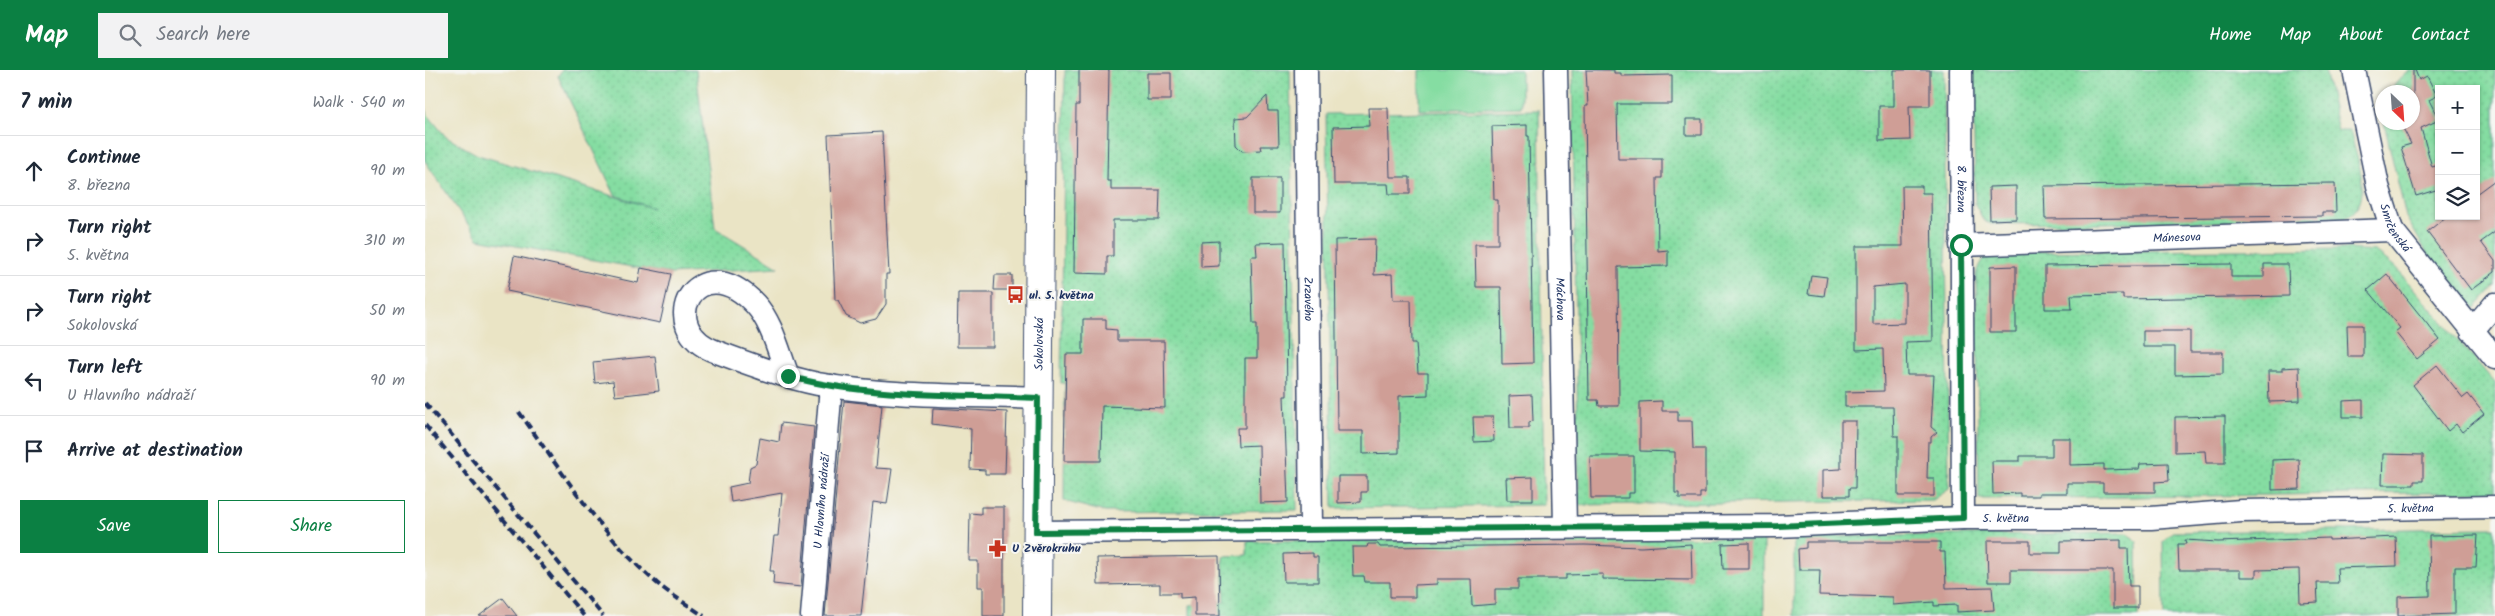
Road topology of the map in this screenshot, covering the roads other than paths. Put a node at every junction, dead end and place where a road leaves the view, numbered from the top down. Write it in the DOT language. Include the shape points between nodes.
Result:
graph roads {
  1 [pos="1041,70"];
  2 [pos="1306,70"];
  3 [pos="1556,70"];
  4 [pos="1961,70"];
  5 [pos="2353,70"];
  6 [pos="2392,230"];
  7 [pos="1961,245"];
  8 [pos="2495,304"];
  9 [pos="2473,331"];
  10 [pos="2495,358"];
  11 [pos="788,376"];
  12 [pos="831,386"];
  13 [pos="1038,398"];
  14 [pos="2495,507"];
  15 [pos="1963,518"];
  16 [pos="1565,526"];
  17 [pos="1311,528"];
  18 [pos="1036,532"];
  19 [pos="812,616"];
  20 [pos="1037,616"];
  1 -- 13 [label="street, Sokolovská"];
  2 -- 17 [label="street, Zrzavého"];
  3 -- 16 [label="street, Máchova"];
  4 -- 7 [label="street, 8. března"];
  5 -- 6 [label="street, Smrčenská" via="2378,186"];
  6 -- 7 [label="street, Mánesova"];
  6 -- 9 [label="street, Smrčenská"];
  7 -- 15 [label="street, 8. března"];
  8 -- 9 [label="street"];
  9 -- 10 [label="street, Smrčenská"];
  11 -- 11 [label="street" via="769,327 750,299 717,284 701,286 692,292 685,305 685,313 699,342 715,352"];
  11 -- 12 [label="street"];
  12 -- 13 [label="street"];
  12 -- 19 [label="street, U Hlavního nádraží"];
  13 -- 18 [label="street, Sokolovská"];
  14 -- 15 [label="street, 5. května" via="2241,511 2151,518"];
  15 -- 16 [label="street, 5. května" via="1777,526"];
  16 -- 17 [label="street, 5. května"];
  17 -- 18 [label="street, 5. května"];
  18 -- 20 [label="street, Sokolovská"];
}
